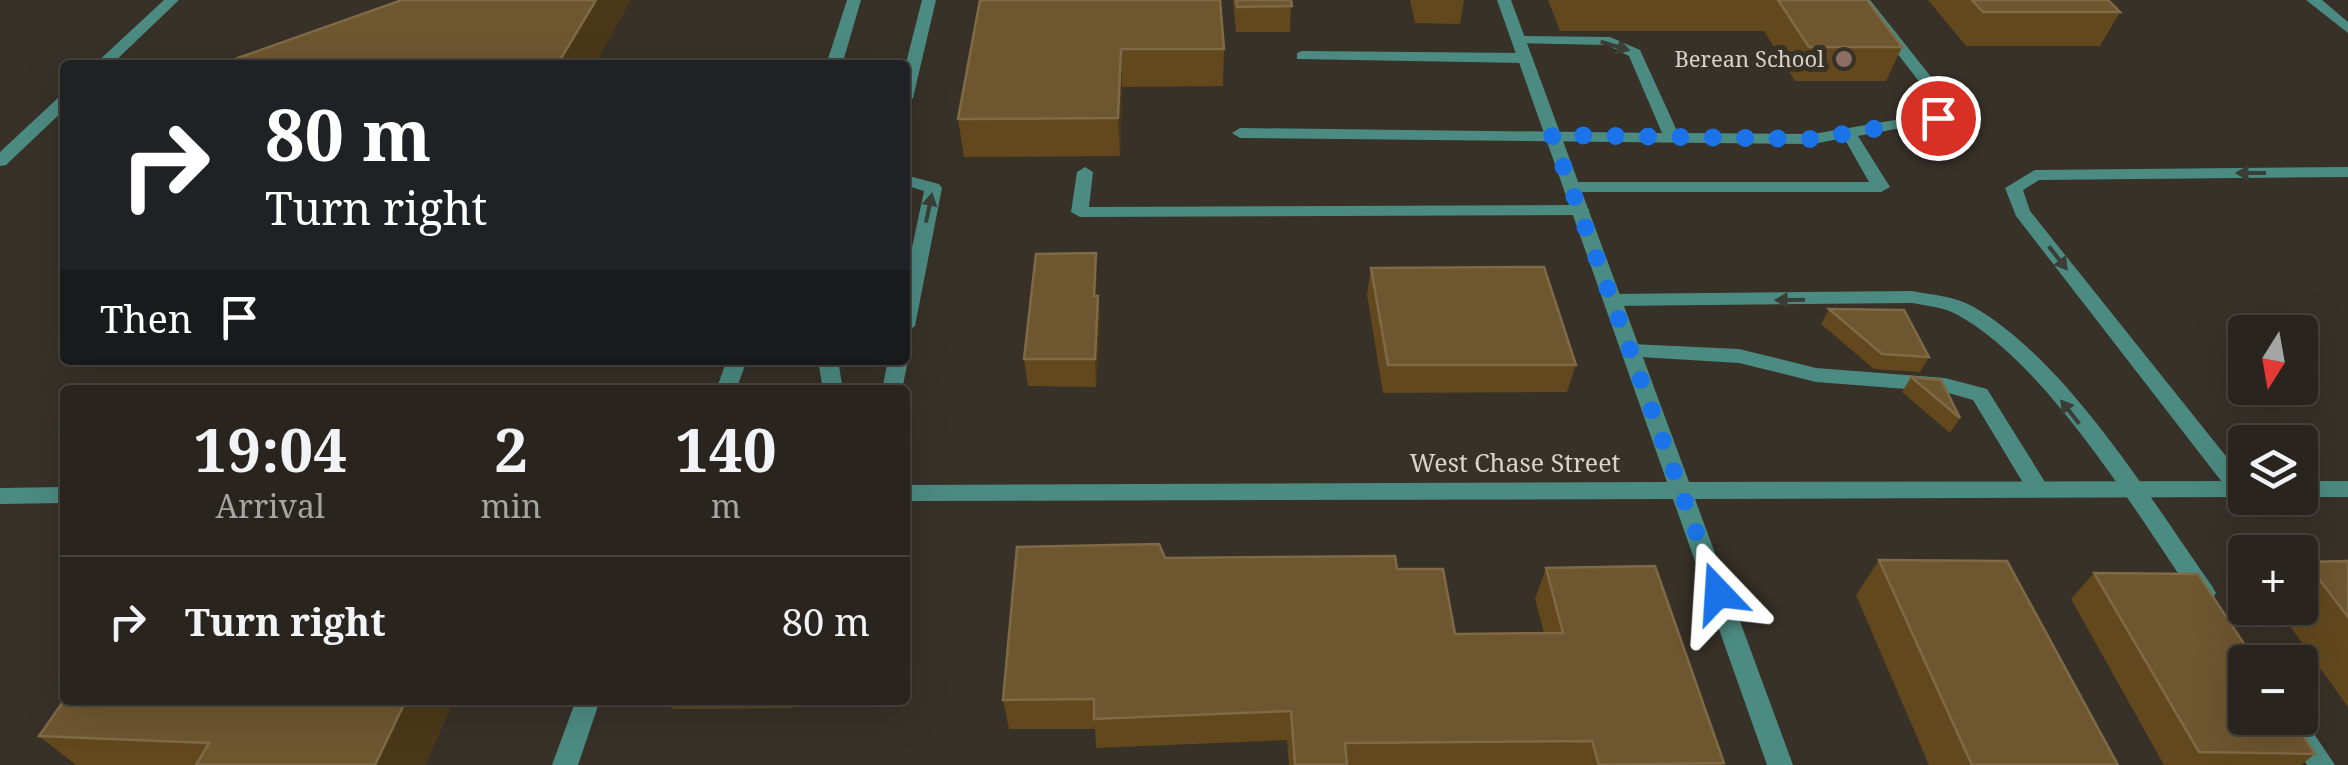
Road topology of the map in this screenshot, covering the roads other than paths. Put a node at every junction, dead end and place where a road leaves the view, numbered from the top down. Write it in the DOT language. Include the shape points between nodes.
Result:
graph roads {
  1 [pos="172,0"];
  2 [pos="854,0"];
  3 [pos="929,0"];
  4 [pos="1504,0"];
  5 [pos="1863,0"];
  6 [pos="2313,0"];
  7 [pos="2348,29"];
  8 [pos="1522,49"];
  9 [pos="1302,56"];
  10 [pos="107,60"];
  11 [pos="836,60"];
  12 [pos="910,78"];
  13 [pos="60,105"];
  14 [pos="1240,133"];
  15 [pos="1849,134"];
  16 [pos="1552,135"];
  17 [pos="1672,137"];
  18 [pos="0,161"];
  19 [pos="1085,172"];
  20 [pos="2348,172"];
  21 [pos="910,181"];
  22 [pos="1574,187"];
  23 [pos="1581,210"];
  24 [pos="1612,300"];
  25 [pos="910,301"];
  26 [pos="1630,351"];
  27 [pos="2228,471"];
  28 [pos="2130,489"];
  29 [pos="2228,489"];
  30 [pos="2318,489"];
  31 [pos="2348,489"];
  32 [pos="1681,490"];
  33 [pos="2040,490"];
  34 [pos="910,492"];
  35 [pos="60,495"];
  36 [pos="0,496"];
  37 [pos="2218,615"];
  38 [pos="586,705"];
  39 [pos="2301,735"];
  40 [pos="565,765"];
  41 [pos="1780,765"];
  42 [pos="2322,765"];
  1 -- 10 [label="street"];
  2 -- 11 [label="street"];
  3 -- 12 [label="street"];
  4 -- 8 [label="street"];
  5 -- 15 [label="street" via="1938,97 1938,118"];
  6 -- 7 [label="street"];
  8 -- 9 [label="street"];
  8 -- 16 [label="street"];
  8 -- 17 [label="street, one-way" via="1610,41 1635,53"];
  13 -- 18 [label="street"];
  14 -- 16 [label="street"];
  15 -- 17 [label="street"];
  15 -- 22 [label="street" via="1881,186"];
  16 -- 17 [label="street"];
  16 -- 22 [label="street"];
  19 -- 23 [label="street" via="1080,212"];
  20 -- 27 [label="street, one-way" via="2035,175 2014,188 2022,212"];
  25 -- 21 [label="street, one-way" via="933,188"];
  22 -- 23 [label="street"];
  23 -- 24 [label="street"];
  24 -- 26 [label="street"];
  28 -- 24 [label="street, one-way" via="2025,355 1961,308 1912,297"];
  26 -- 32 [label="street"];
  26 -- 33 [label="street" via="1739,356 1816,375 1980,394"];
  28 -- 29 [label="street, West Chase Street"];
  28 -- 33 [label="street, West Chase Street"];
  28 -- 37 [label="street"];
  30 -- 31 [label="street"];
  32 -- 33 [label="street, West Chase Street"];
  32 -- 34 [label="street, West Chase Street"];
  32 -- 41 [label="street"];
  35 -- 36 [label="street"];
  38 -- 40 [label="street"];
  39 -- 42 [label="street"];
}
